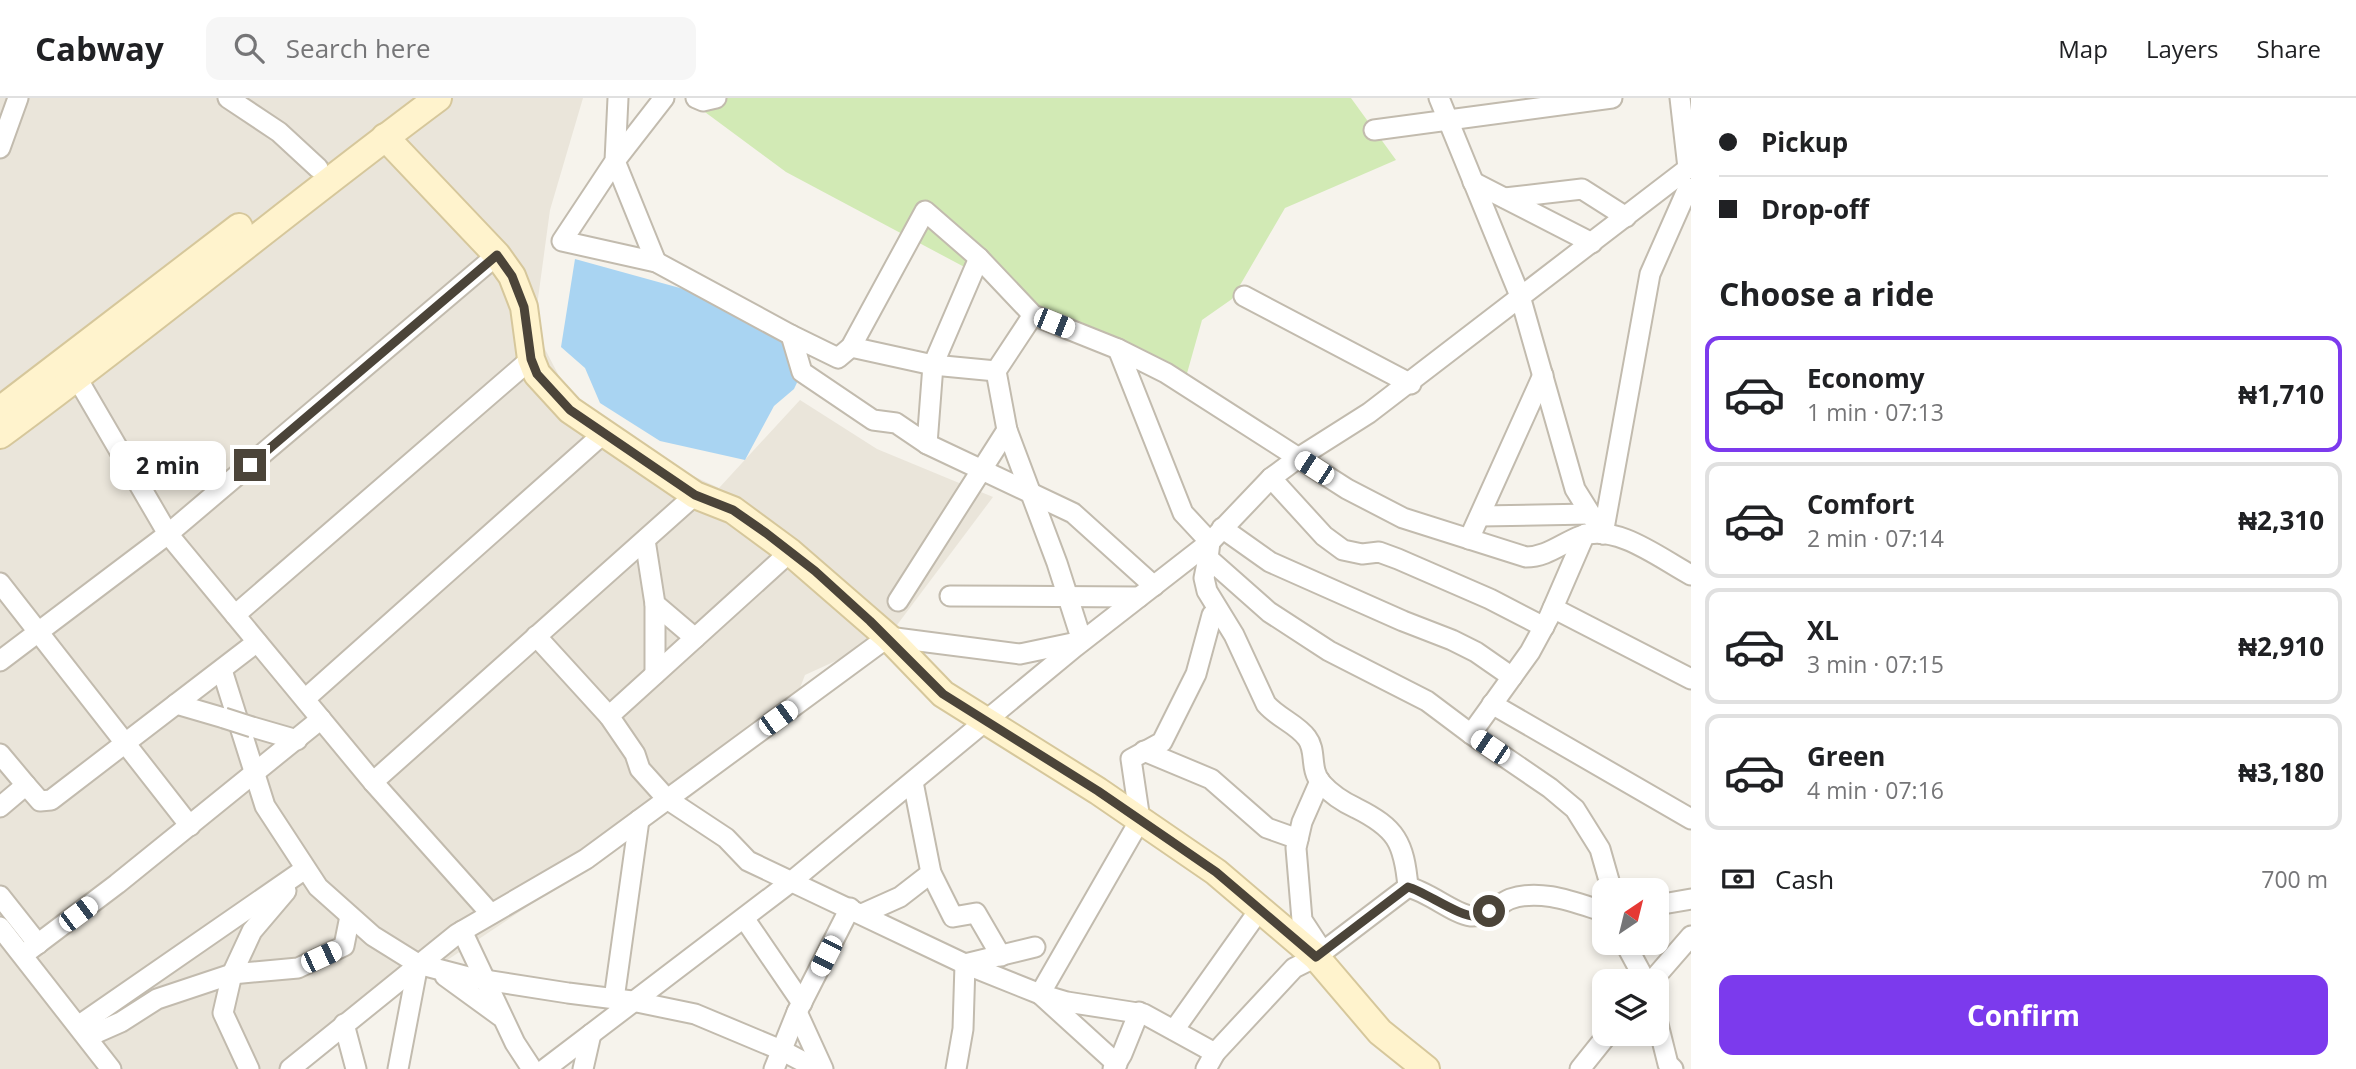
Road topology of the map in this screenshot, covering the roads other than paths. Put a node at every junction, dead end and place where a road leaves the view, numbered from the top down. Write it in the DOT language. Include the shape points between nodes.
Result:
graph roads {
  1 [pos="18,98"];
  2 [pos="228,98"];
  3 [pos="411,98"];
  4 [pos="438,98"];
  5 [pos="618,98"];
  6 [pos="664,98"];
  7 [pos="696,98"];
  8 [pos="716,98"];
  9 [pos="1439,98"];
  10 [pos="1612,98"];
  11 [pos="1680,98"];
  12 [pos="1538,99"];
  13 [pos="249,104"];
  14 [pos="1484,115"];
  15 [pos="1448,120"];
  16 [pos="1374,130"];
  17 [pos="385,137"];
  18 [pos="0,148"];
  19 [pos="615,161"];
  20 [pos="1690,167"];
  21 [pos="318,168"];
  22 [pos="1473,182"];
  23 [pos="1683,187"];
  24 [pos="1505,198"];
  25 [pos="1626,217"];
  26 [pos="240,238"];
  27 [pos="1592,243"];
  28 [pos="497,255"];
  29 [pos="979,258"];
  30 [pos="656,262"];
  31 [pos="1244,296"];
  32 [pos="1520,296"];
  33 [pos="1033,315"];
  34 [pos="791,335"];
  35 [pos="851,346"];
  36 [pos="1118,349"];
  37 [pos="531,359"];
  38 [pos="933,365"];
  39 [pos="996,371"];
  40 [pos="1543,376"];
  41 [pos="77,378"];
  42 [pos="1410,383"];
  43 [pos="4,402"];
  44 [pos="1006,430"];
  45 [pos="603,434"];
  46 [pos="0,435"];
  47 [pos="926,444"];
  48 [pos="1298,458"];
  49 [pos="982,469"];
  50 [pos="1271,478"];
  51 [pos="1030,492"];
  52 [pos="695,495"];
  53 [pos="1590,514"];
  54 [pos="1480,516"];
  55 [pos="168,534"];
  56 [pos="1594,534"];
  57 [pos="645,540"];
  58 [pos="1469,540"];
  59 [pos="1213,543"];
  60 [pos="790,552"];
  61 [pos="1691,575"];
  62 [pos="0,583"];
  63 [pos="1147,591"];
  64 [pos="950,596"];
  65 [pos="1068,596"];
  66 [pos="898,601"];
  67 [pos="655,604"];
  68 [pos="1553,608"];
  69 [pos="234,615"];
  70 [pos="1212,615"];
  71 [pos="1544,627"];
  72 [pos="37,633"];
  73 [pos="536,636"];
  74 [pos="695,638"];
  75 [pos="888,638"];
  76 [pos="1082,641"];
  77 [pos="257,642"];
  78 [pos="0,661"];
  79 [pos="222,670"];
  80 [pos="655,674"];
  81 [pos="1512,677"];
  82 [pos="1691,679"];
  83 [pos="304,699"];
  84 [pos="176,704"];
  85 [pos="1492,704"];
  86 [pos="609,716"];
  87 [pos="321,719"];
  88 [pos="986,722"];
  89 [pos="1471,734"];
  90 [pos="296,740"];
  91 [pos="124,744"];
  92 [pos="1144,751"];
  93 [pos="0,754"];
  94 [pos="255,775"];
  95 [pos="373,782"];
  96 [pos="913,782"];
  97 [pos="1320,782"];
  98 [pos="26,785"];
  99 [pos="667,799"];
  100 [pos="0,807"];
  101 [pos="1691,819"];
  102 [pos="639,820"];
  103 [pos="1140,820"];
  104 [pos="190,826"];
  105 [pos="1298,839"];
  106 [pos="305,869"];
  107 [pos="931,873"];
  108 [pos="1608,878"];
  109 [pos="792,881"];
  110 [pos="1408,887"];
  111 [pos="0,896"];
  112 [pos="1691,899"];
  113 [pos="1670,903"];
  114 [pos="1592,908"];
  115 [pos="1260,909"];
  116 [pos="856,911"];
  117 [pos="491,914"];
  118 [pos="350,916"];
  119 [pos="744,918"];
  120 [pos="0,927"];
  121 [pos="462,931"];
  122 [pos="1691,936"];
  123 [pos="1035,947"];
  124 [pos="30,949"];
  125 [pos="1319,955"];
  126 [pos="1001,956"];
  127 [pos="965,964"];
  128 [pos="427,967"];
  129 [pos="1660,969"];
  130 [pos="232,974"];
  131 [pos="485,980"];
  132 [pos="1040,994"];
  133 [pos="614,999"];
  134 [pos="634,1001"];
  135 [pos="800,1007"];
  136 [pos="1139,1012"];
  137 [pos="503,1018"];
  138 [pos="344,1024"];
  139 [pos="1174,1030"];
  140 [pos="83,1031"];
  141 [pos="591,1034"];
  142 [pos="1598,1046"];
  143 [pos="1664,1046"];
  144 [pos="781,1050"];
  145 [pos="1211,1061"];
  146 [pos="1115,1067"];
  147 [pos="1419,1067"];
  148 [pos="111,1069"];
  149 [pos="249,1069"];
  150 [pos="290,1069"];
  151 [pos="356,1069"];
  152 [pos="398,1069"];
  153 [pos="532,1069"];
  154 [pos="545,1069"];
  155 [pos="583,1069"];
  156 [pos="774,1069"];
  157 [pos="817,1069"];
  158 [pos="823,1069"];
  159 [pos="956,1069"];
  160 [pos="1580,1069"];
  161 [pos="1673,1069"];
  1 -- 18 [label="street"];
  2 -- 13 [label="street"];
  3 -- 21 [label="street"];
  4 -- 17 [label="street"];
  5 -- 19 [label="street"];
  6 -- 19 [label="street"];
  7 -- 8 [label="street"];
  9 -- 15 [label="street"];
  10 -- 14 [label="street"];
  11 -- 20 [label="street"];
  12 -- 14 [label="street"];
  13 -- 21 [label="street"];
  14 -- 15 [label="street"];
  15 -- 16 [label="street"];
  15 -- 22 [label="street"];
  17 -- 26 [label="street"];
  17 -- 28 [label="street"];
  19 -- 30 [label="street"];
  19 -- 30 [label="street" via="562,241"];
  20 -- 23 [label="street"];
  21 -- 26 [label="street"];
  22 -- 24 [label="street"];
  22 -- 32 [label="street"];
  23 -- 25 [label="street"];
  23 -- 56 [label="street" via="1650,274"];
  24 -- 25 [label="street" via="1582,189"];
  24 -- 27 [label="street"];
  25 -- 27 [label="street"];
  26 -- 41 [label="street"];
  26 -- 43 [label="street"];
  27 -- 32 [label="street"];
  28 -- 37 [label="street" via="512,276 524,307"];
  28 -- 55 [label="street"];
  29 -- 33 [label="street"];
  29 -- 35 [label="street" via="925,211"];
  29 -- 38 [label="street"];
  30 -- 34 [label="street"];
  31 -- 42 [label="street"];
  32 -- 40 [label="street"];
  32 -- 42 [label="street"];
  33 -- 36 [label="street"];
  33 -- 39 [label="street"];
  34 -- 35 [label="street" via="838,358"];
  34 -- 47 [label="street" via="802,372 873,420 896,423"];
  35 -- 38 [label="street"];
  36 -- 48 [label="street" via="1166,373"];
  36 -- 59 [label="street" via="1182,513"];
  37 -- 45 [label="street" via="537,374 557,397"];
  37 -- 69 [label="street"];
  38 -- 39 [label="street"];
  38 -- 47 [label="street"];
  39 -- 44 [label="street"];
  40 -- 53 [label="street" via="1575,489"];
  40 -- 54 [label="street"];
  41 -- 46 [label="street"];
  41 -- 55 [label="street"];
  42 -- 48 [label="street"];
  44 -- 49 [label="street"];
  44 -- 51 [label="street"];
  45 -- 52 [label="street"];
  45 -- 83 [label="street"];
  47 -- 49 [label="street"];
  48 -- 50 [label="street"];
  48 -- 58 [label="street" via="1403,518"];
  49 -- 51 [label="street"];
  49 -- 66 [label="street"];
  50 -- 59 [label="street"];
  50 -- 71 [label="street" via="1343,550 1379,552 1398,559"];
  51 -- 63 [label="street" via="1073,513"];
  51 -- 65 [label="street"];
  52 -- 57 [label="street"];
  52 -- 60 [label="street" via="733,510"];
  53 -- 54 [label="street"];
  53 -- 56 [label="street"];
  54 -- 58 [label="street"];
  55 -- 69 [label="street"];
  55 -- 72 [label="street"];
  56 -- 58 [label="street" via="1536,557"];
  56 -- 61 [label="street" via="1625,538"];
  56 -- 68 [label="street"];
  57 -- 67 [label="street"];
  57 -- 73 [label="street"];
  59 -- 63 [label="street"];
  59 -- 81 [label="street" via="1270,562 1452,640"];
  59 -- 89 [label="street" via="1269,612 1329,651 1427,701"];
  59 -- 97 [label="street" via="1204,578 1207,591 1234,635 1266,704 1309,739"];
  60 -- 74 [label="street"];
  60 -- 75 [label="street"];
  62 -- 72 [label="street"];
  63 -- 65 [label="street"];
  63 -- 76 [label="street"];
  64 -- 65 [label="street"];
  65 -- 76 [label="street"];
  67 -- 74 [label="street"];
  67 -- 80 [label="street"];
  68 -- 71 [label="street"];
  68 -- 82 [label="street"];
  69 -- 77 [label="street"];
  70 -- 92 [label="street" via="1196,674 1162,742"];
  71 -- 81 [label="street"];
  72 -- 78 [label="street"];
  72 -- 91 [label="street"];
  73 -- 86 [label="street"];
  73 -- 95 [label="street"];
  74 -- 80 [label="street"];
  75 -- 76 [label="street" via="1020,654"];
  75 -- 88 [label="street" via="943,694"];
  75 -- 99 [label="street"];
  76 -- 88 [label="street"];
  77 -- 79 [label="street"];
  77 -- 83 [label="street"];
  79 -- 84 [label="street"];
  79 -- 94 [label="street"];
  80 -- 86 [label="street"];
  81 -- 85 [label="street"];
  83 -- 87 [label="street"];
  84 -- 90 [label="street, bridge"];
  84 -- 91 [label="street"];
  85 -- 89 [label="street"];
  85 -- 101 [label="street"];
  86 -- 99 [label="street" via="640,769"];
  87 -- 90 [label="street"];
  87 -- 95 [label="street"];
  88 -- 96 [label="street"];
  88 -- 103 [label="street"];
  89 -- 108 [label="street" via="1575,809 1600,849"];
  90 -- 94 [label="street"];
  91 -- 98 [label="street" via="51,800 40,800"];
  91 -- 104 [label="street"];
  92 -- 103 [label="street" via="1131,759"];
  92 -- 105 [label="street" via="1211,779 1267,828"];
  93 -- 98 [label="street"];
  94 -- 104 [label="street"];
  94 -- 106 [label="street" via="265,806"];
  95 -- 117 [label="street"];
  96 -- 107 [label="street"];
  96 -- 109 [label="street"];
  97 -- 105 [label="street"];
  97 -- 110 [label="street" via="1390,830 1402,847"];
  98 -- 100 [label="street"];
  99 -- 102 [label="street"];
  99 -- 109 [label="street" via="726,838 748,861"];
  102 -- 117 [label="street" via="586,859"];
  102 -- 133 [label="street"];
  103 -- 115 [label="street" via="1216,872"];
  103 -- 132 [label="street"];
  104 -- 124 [label="street"];
  105 -- 125 [label="street" via="1302,920"];
  106 -- 118 [label="street"];
  106 -- 130 [label="street" via="252,931"];
  106 -- 140 [label="street"];
  107 -- 116 [label="street" via="900,897"];
  107 -- 126 [label="street" via="953,917 976,913"];
  109 -- 116 [label="street"];
  109 -- 119 [label="street"];
  110 -- 114 [label="street" via="1468,915 1478,916 1512,898 1548,896"];
  110 -- 125 [label="street"];
  111 -- 124 [label="street"];
  112 -- 113 [label="street"];
  115 -- 125 [label="street"];
  115 -- 139 [label="street"];
  116 -- 127 [label="street"];
  116 -- 135 [label="street"];
  117 -- 121 [label="street"];
  118 -- 128 [label="street" via="373,936"];
  118 -- 130 [label="street" via="344,946 298,968"];
  119 -- 134 [label="street"];
  119 -- 135 [label="street"];
  120 -- 124 [label="street"];
  121 -- 128 [label="street"];
  121 -- 131 [label="street"];
  122 -- 129 [label="street"];
  123 -- 126 [label="street"];
  124 -- 140 [label="street"];
  125 -- 145 [label="street" via="1294,968"];
  125 -- 147 [label="street" via="1380,1032"];
  126 -- 127 [label="street"];
  127 -- 132 [label="street"];
  127 -- 159 [label="street" via="963,1029"];
  128 -- 131 [label="street"];
  128 -- 137 [label="street"];
  128 -- 138 [label="street"];
  128 -- 152 [label="street"];
  130 -- 140 [label="street" via="157,999 121,1022"];
  130 -- 149 [label="street" via="223,1013"];
  131 -- 133 [label="street"];
  131 -- 137 [label="street"];
  132 -- 136 [label="street"];
  132 -- 146 [label="street"];
  133 -- 134 [label="street"];
  134 -- 141 [label="street"];
  134 -- 144 [label="street" via="695,1013"];
  135 -- 144 [label="street"];
  135 -- 158 [label="street"];
  136 -- 139 [label="street"];
  136 -- 146 [label="street"];
  137 -- 153 [label="street"];
  138 -- 150 [label="street"];
  138 -- 151 [label="street"];
  139 -- 145 [label="street"];
  140 -- 148 [label="street"];
  141 -- 154 [label="street"];
  141 -- 155 [label="street"];
  142 -- 160 [label="street"];
  143 -- 161 [label="street"];
  144 -- 156 [label="street"];
  144 -- 157 [label="street"];
}
